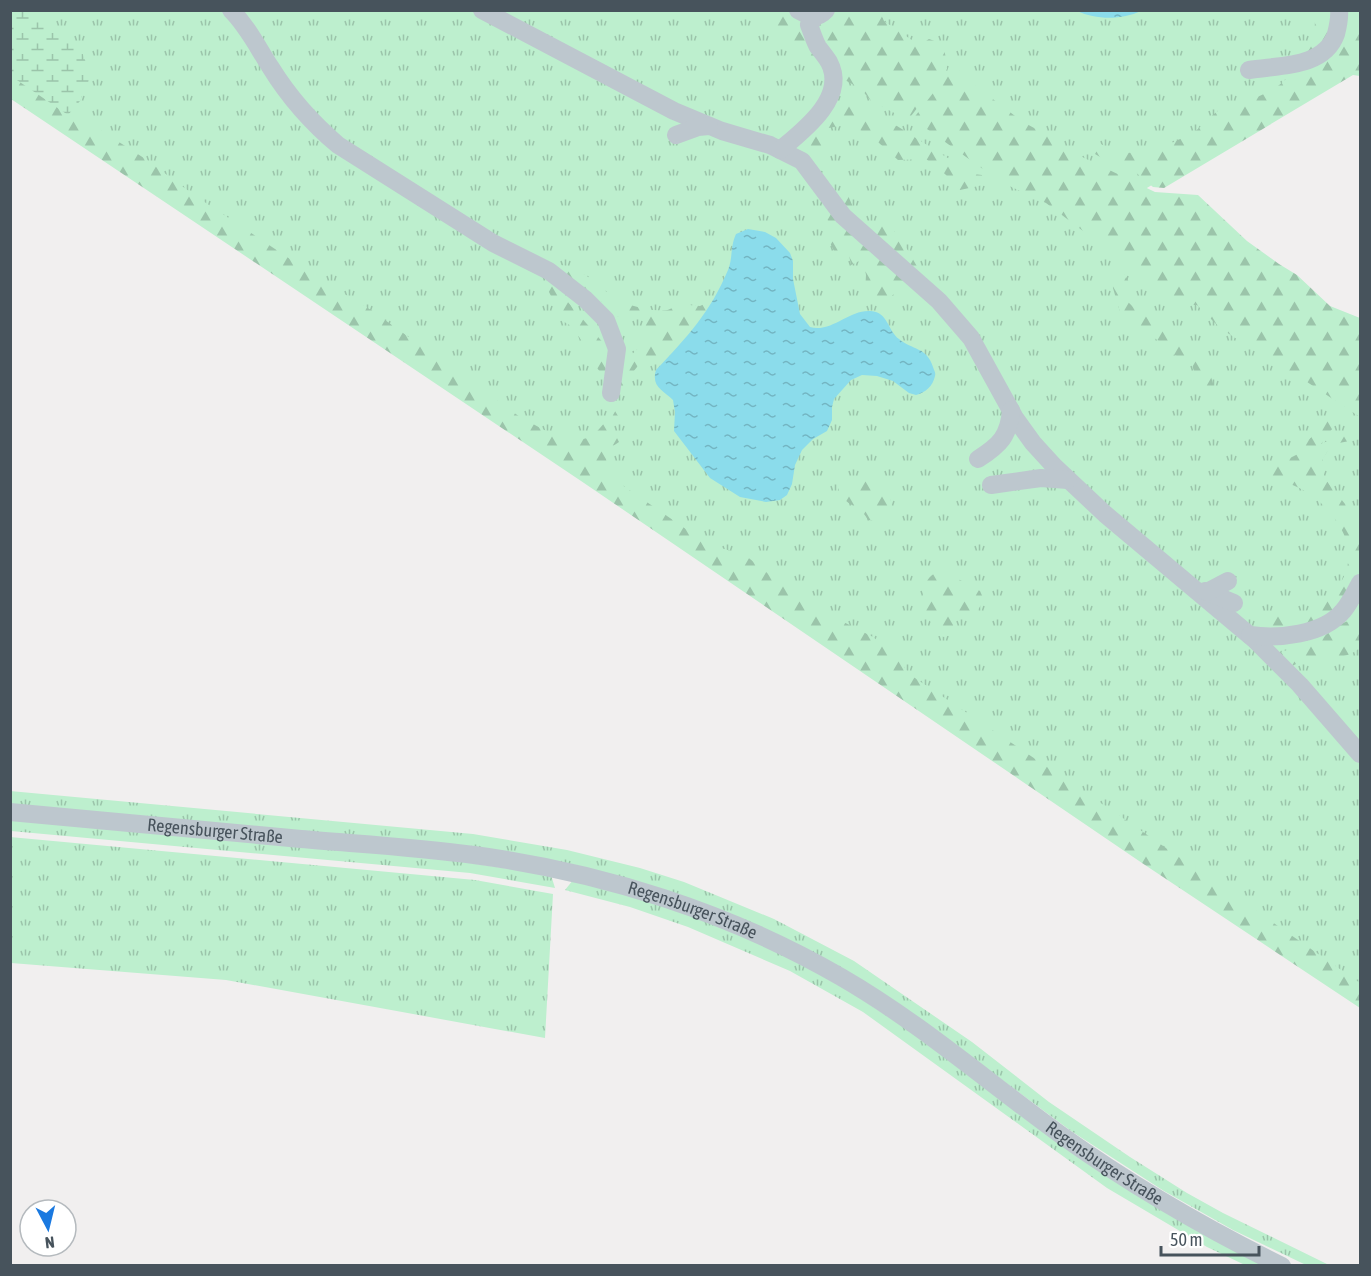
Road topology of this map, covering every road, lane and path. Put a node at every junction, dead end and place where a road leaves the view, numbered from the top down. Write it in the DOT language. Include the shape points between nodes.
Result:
graph roads {
  1 [pos="231,10"];
  2 [pos="482,10"];
  3 [pos="1339,10"];
  4 [pos="813,13"];
  5 [pos="1249,70"];
  6 [pos="709,126"];
  7 [pos="676,135"];
  8 [pos="780,150"];
  9 [pos="611,393"];
  10 [pos="1011,410"];
  11 [pos="978,459"];
  12 [pos="1068,480"];
  13 [pos="991,485"];
  14 [pos="1228,580"];
  15 [pos="1185,583"];
  16 [pos="1360,583"];
  17 [pos="1207,592"];
  18 [pos="1234,603"];
  19 [pos="1250,635"];
  20 [pos="1360,754"];
  21 [pos="10,812"];
  22 [pos="1282,1266"];
  1 -- 9 [label="street" via="296,102 338,145 493,243 549,271 585,298 606,320 617,349"];
  2 -- 6 [label="street"];
  3 -- 5 [label="street" via="1333,42 1316,57"];
  4 -- 8 [label="street" via="809,25 831,64 831,93 818,115"];
  6 -- 7 [label="street"];
  6 -- 8 [label="street"];
  8 -- 10 [label="street" via="802,161 843,216 939,301 971,338"];
  10 -- 11 [label="street" via="1010,423 1000,443"];
  10 -- 12 [label="street" via="1033,443"];
  12 -- 13 [label="street" via="1041,478"];
  12 -- 15 [label="street"];
  14 -- 17 [label="street"];
  15 -- 17 [label="street"];
  15 -- 19 [label="street"];
  16 -- 19 [label="street" via="1332,621 1291,636"];
  17 -- 18 [label="street"];
  19 -- 20 [label="street"];
  21 -- 22 [label="street, Regensburger Straße" via="473,854 563,871 667,899 766,939 841,976 906,1018 1127,1179 1199,1223"];
}
